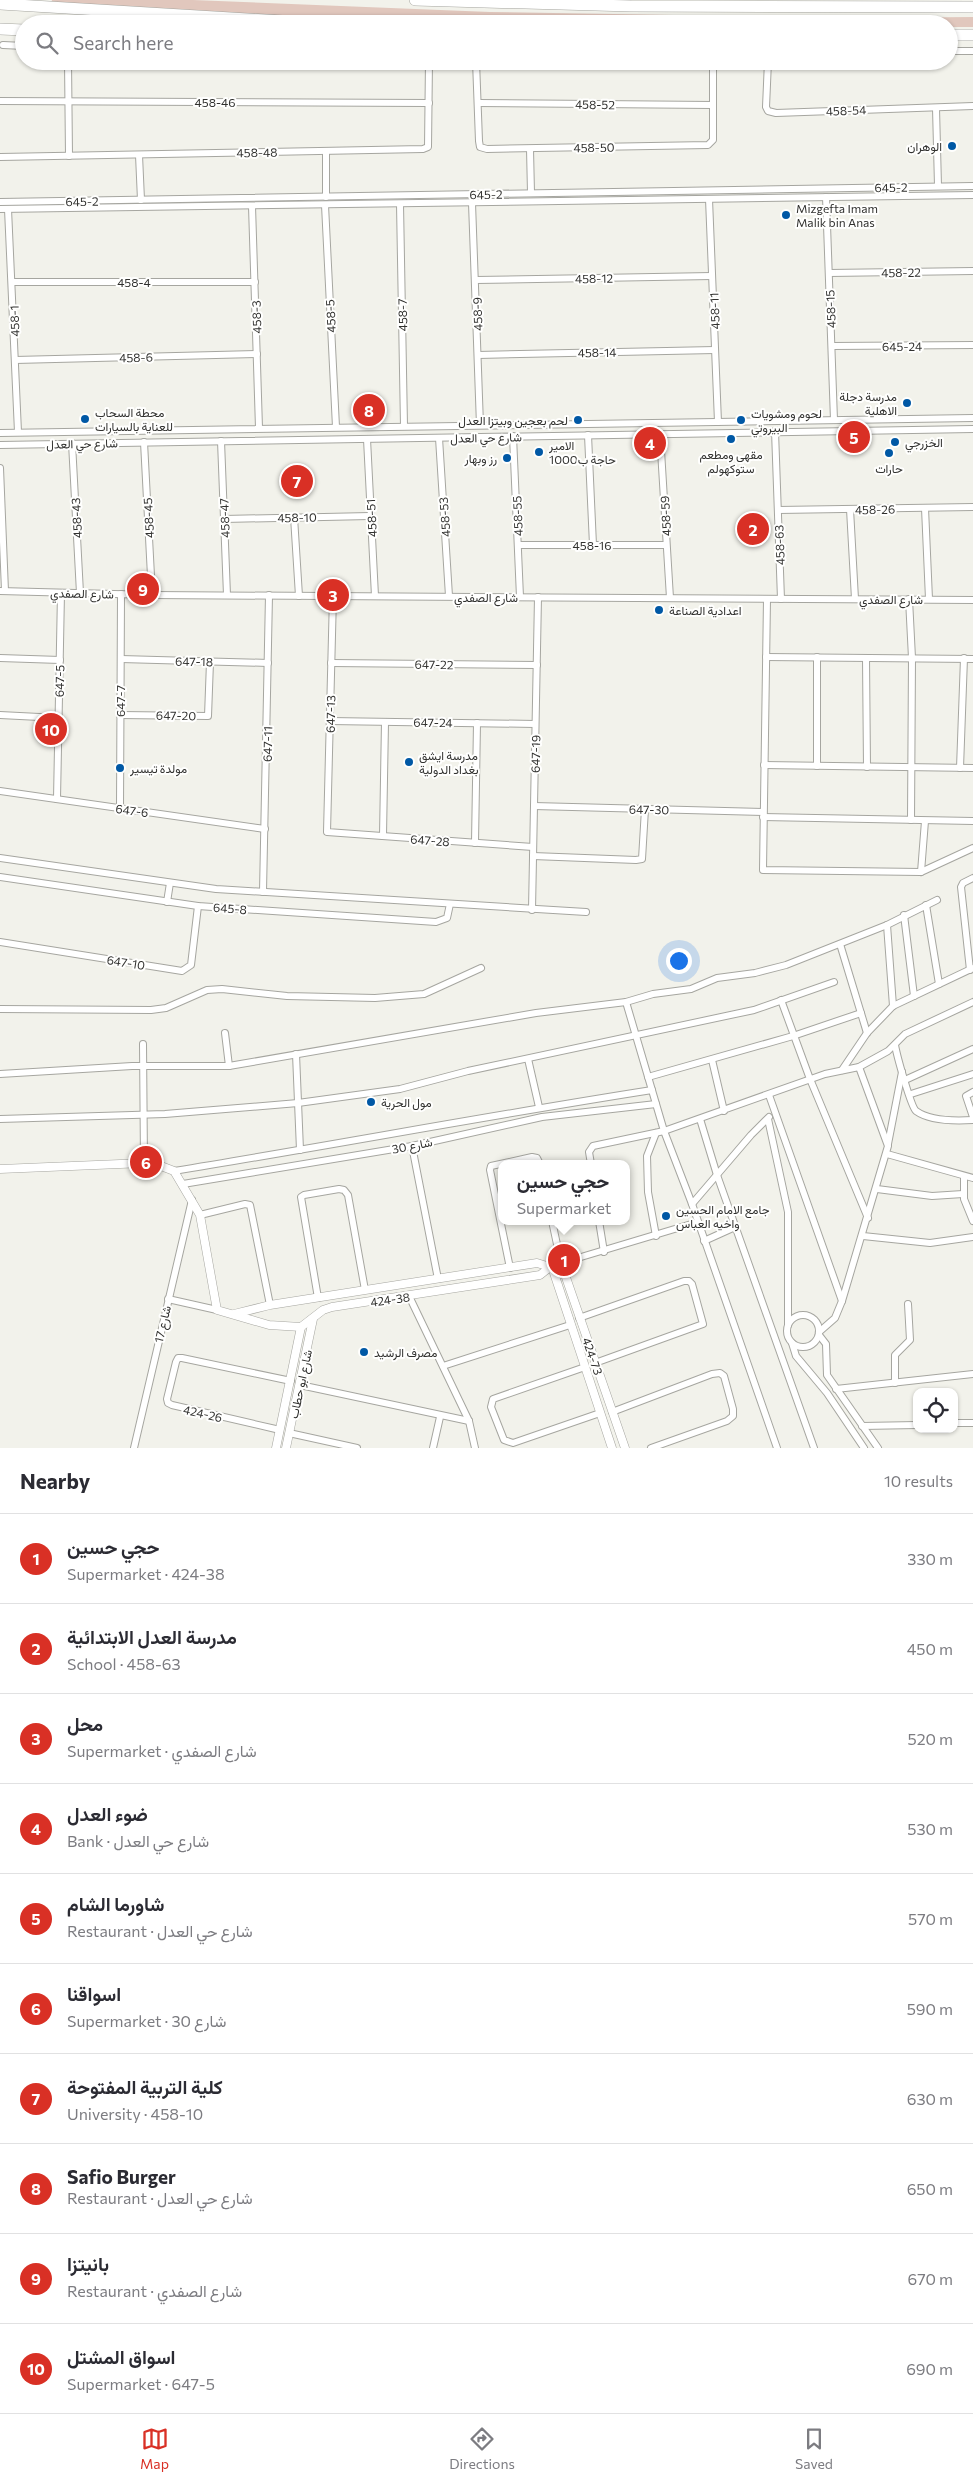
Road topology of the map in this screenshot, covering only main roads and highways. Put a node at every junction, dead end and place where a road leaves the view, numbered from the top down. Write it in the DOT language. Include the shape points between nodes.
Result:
graph roads {
  1 [pos="415,0"];
  2 [pos="464,0"];
  3 [pos="0,4"];
  4 [pos="973,7"];
  5 [pos="174,15"];
  6 [pos="0,30"];
  7 [pos="15,30"];
  8 [pos="958,35"];
  9 [pos="973,35"];
  1 -- 2 [label="highway"];
  2 -- 4 [label="highway" via="640,6"];
  3 -- 5 [label="highway"];
  6 -- 7 [label="highway"];
  8 -- 9 [label="highway"];
}
